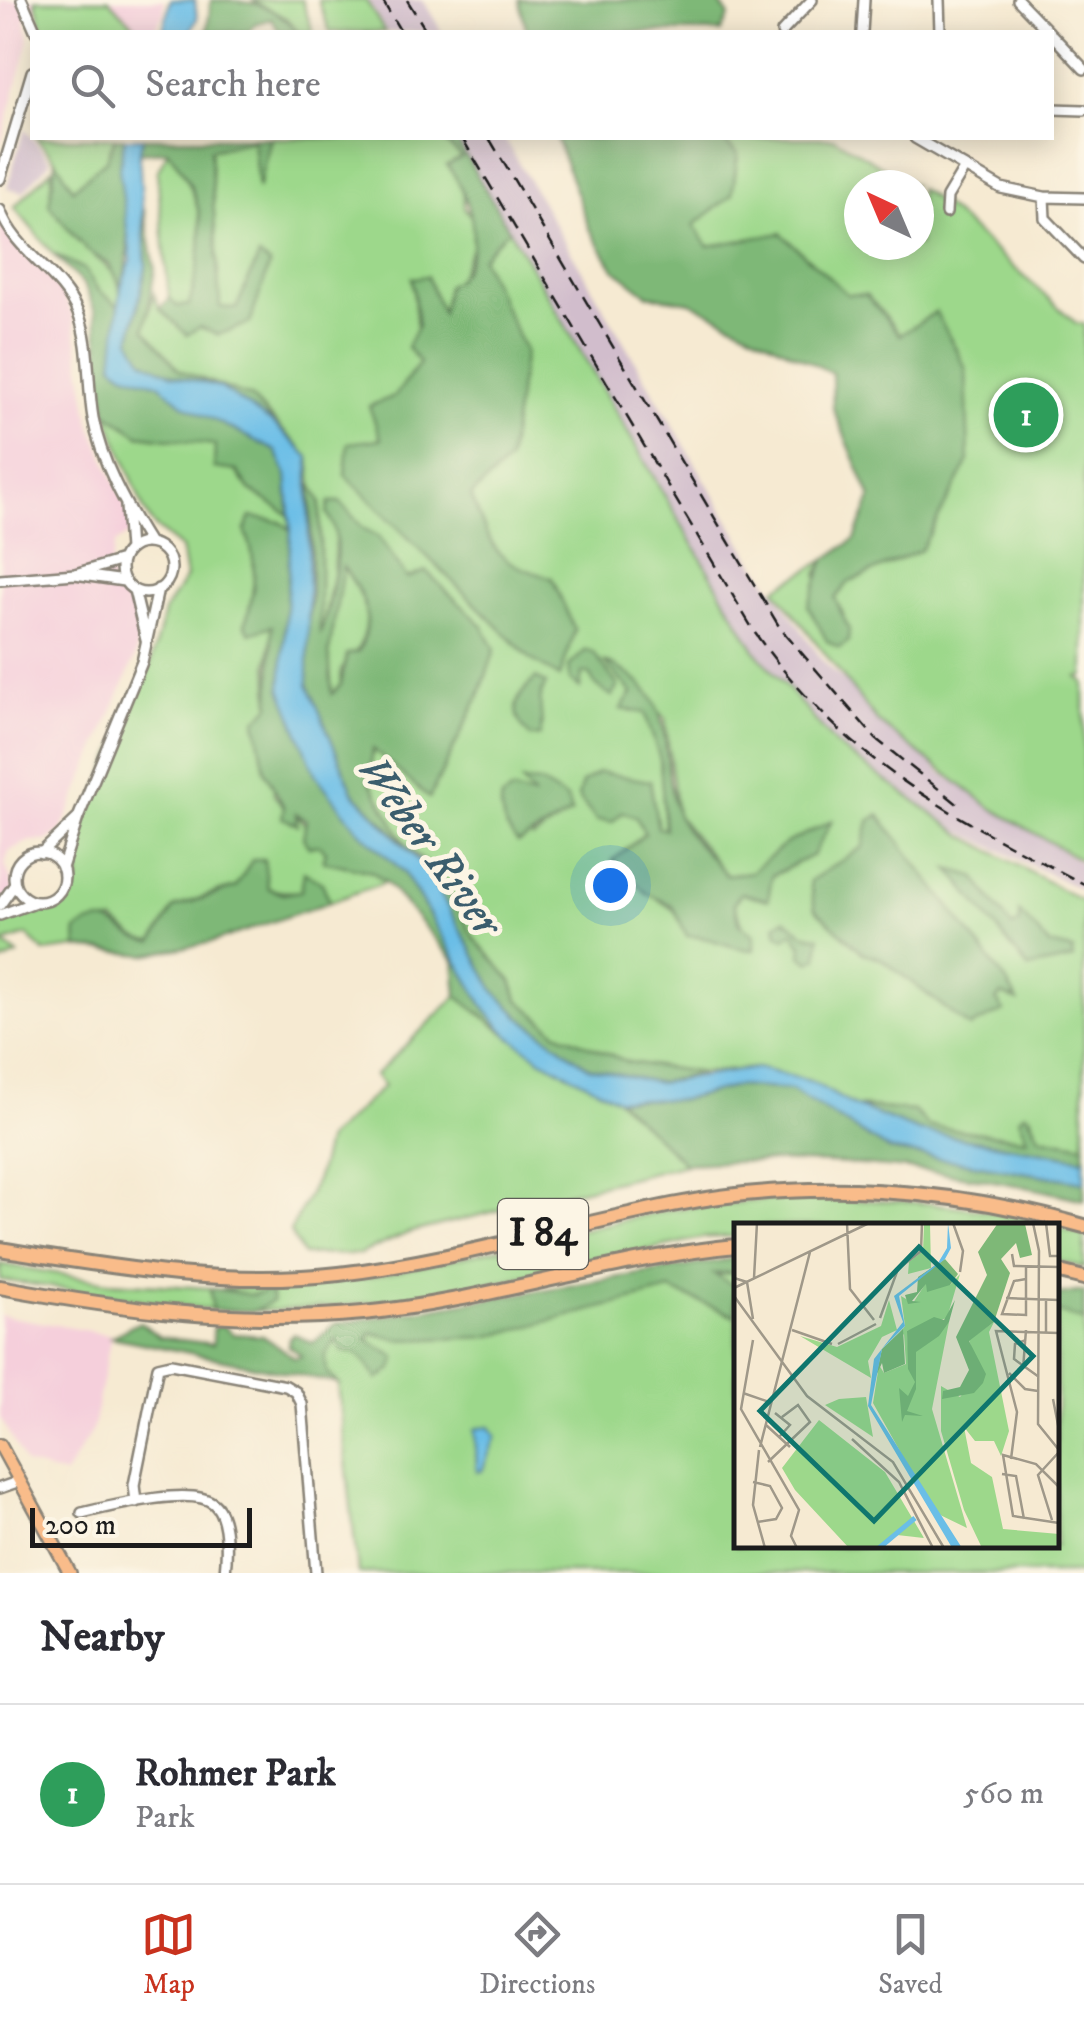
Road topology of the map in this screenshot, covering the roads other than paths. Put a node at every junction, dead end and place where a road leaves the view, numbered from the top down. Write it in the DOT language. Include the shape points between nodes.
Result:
graph roads {
  1 [pos="22,0"];
  2 [pos="812,0"];
  3 [pos="864,0"];
  4 [pos="938,0"];
  5 [pos="1018,0"];
  6 [pos="35,30"];
  7 [pos="784,30"];
  8 [pos="862,30"];
  9 [pos="940,30"];
  10 [pos="1046,30"];
  11 [pos="1054,38"];
  12 [pos="1084,68"];
  13 [pos="30,79"];
  14 [pos="1054,109"];
  15 [pos="1084,110"];
  16 [pos="918,140"];
  17 [pos="965,167"];
  18 [pos="0,179"];
  19 [pos="1044,197"];
  20 [pos="1084,198"];
  21 [pos="0,210"];
  22 [pos="946,213"];
  23 [pos="1084,260"];
  24 [pos="126,506"];
  25 [pos="149,544"];
  26 [pos="129,550"];
  27 [pos="122,560"];
  28 [pos="75,574"];
  29 [pos="0,580"];
  30 [pos="124,581"];
  31 [pos="158,589"];
  32 [pos="134,590"];
  33 [pos="146,640"];
  34 [pos="78,818"];
  35 [pos="41,853"];
  36 [pos="62,868"];
  37 [pos="15,884"];
  38 [pos="35,902"];
  39 [pos="0,905"];
  40 [pos="0,915"];
  41 [pos="1084,1226"];
  42 [pos="734,1246"];
  43 [pos="0,1249"];
  44 [pos="1059,1271"];
  45 [pos="1084,1278"];
  46 [pos="0,1287"];
  47 [pos="0,1445"];
  48 [pos="20,1481"];
  49 [pos="0,1488"];
  50 [pos="136,1502"];
  51 [pos="82,1513"];
  52 [pos="70,1573"];
  53 [pos="224,1573"];
  54 [pos="316,1573"];
  1 -- 6 [label="street"];
  2 -- 7 [label="street"];
  3 -- 8 [label="street"];
  4 -- 9 [label="street"];
  5 -- 10 [label="street"];
  11 -- 12 [label="street"];
  13 -- 18 [label="street"];
  14 -- 15 [label="street"];
  16 -- 17 [label="street"];
  17 -- 19 [label="street" via="1012,193"];
  17 -- 22 [label="street"];
  19 -- 20 [label="street"];
  19 -- 23 [label="street" via="1045,218"];
  21 -- 24 [label="street" via="80,317 94,424"];
  24 -- 25 [label="street"];
  24 -- 26 [label="street"];
  25 -- 26 [label="street"];
  25 -- 31 [label="street" via="161,548 170,566"];
  26 -- 27 [label="street"];
  27 -- 28 [label="street"];
  27 -- 30 [label="street"];
  28 -- 29 [label="street"];
  28 -- 30 [label="street"];
  30 -- 32 [label="street"];
  31 -- 32 [label="street"];
  31 -- 33 [label="street"];
  32 -- 33 [label="street"];
  33 -- 34 [label="street"];
  34 -- 35 [label="street"];
  34 -- 36 [label="street"];
  35 -- 36 [label="street"];
  35 -- 37 [label="street" via="22,860"];
  36 -- 38 [label="street" via="61,890"];
  37 -- 38 [label="street"];
  37 -- 39 [label="street"];
  38 -- 40 [label="street"];
  41 -- 43 [label="highway, I 84" via="1020,1207 902,1192 790,1192 675,1204 335,1274 160,1275"];
  42 -- 46 [label="highway, I 84" via="622,1262 431,1303 296,1317 129,1310"];
  44 -- 45 [label="highway"];
  47 -- 48 [label="main road"];
  48 -- 49 [label="street"];
  48 -- 52 [label="main road"];
  50 -- 51 [label="street"];
  50 -- 53 [label="street" via="201,1498 214,1504 222,1516"];
  50 -- 54 [label="street" via="158,1366 286,1386 302,1404"];
}
